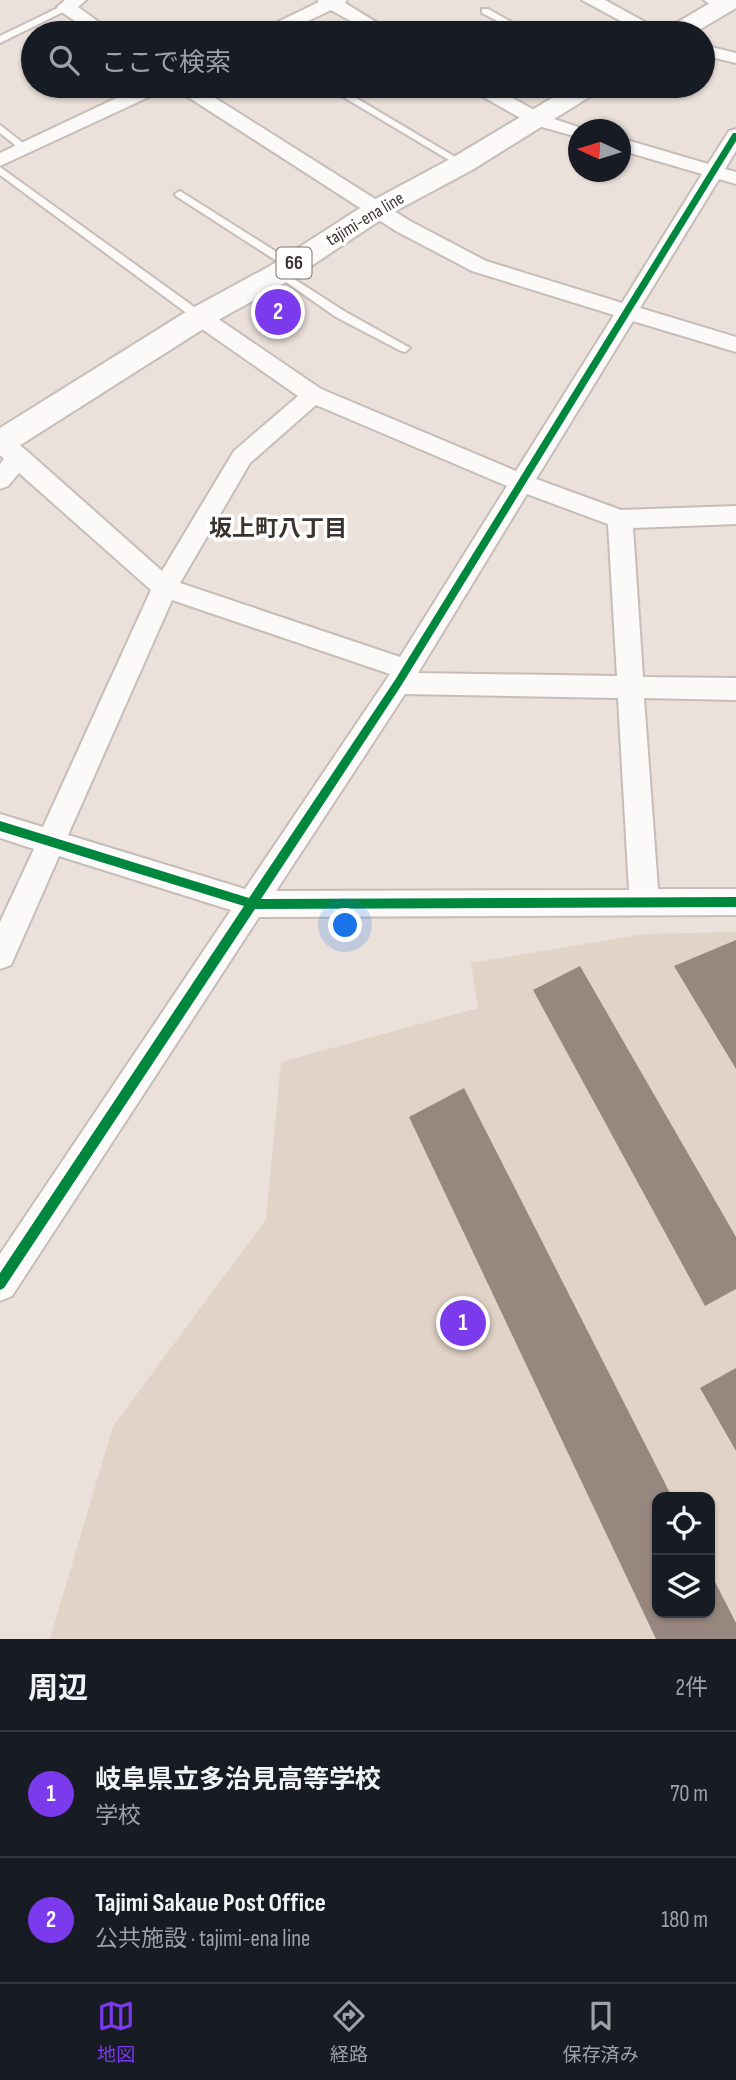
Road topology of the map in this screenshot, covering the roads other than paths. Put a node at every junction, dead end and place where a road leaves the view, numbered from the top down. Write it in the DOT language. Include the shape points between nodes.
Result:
graph roads {
  1 [pos="590,0"];
  2 [pos="332,1"];
  3 [pos="720,2"];
  4 [pos="71,3"];
  5 [pos="485,11"];
  6 [pos="36,21"];
  7 [pos="91,21"];
  8 [pos="293,21"];
  9 [pos="365,21"];
  10 [pos="504,21"];
  11 [pos="632,21"];
  12 [pos="694,21"];
  13 [pos="21,29"];
  14 [pos="0,40"];
  15 [pos="715,53"];
  16 [pos="736,58"];
  17 [pos="131,98"];
  18 [pos="203,98"];
  19 [pos="350,98"];
  20 [pos="499,98"];
  21 [pos="572,98"];
  22 [pos="538,120"];
  23 [pos="0,128"];
  24 [pos="568,128"];
  25 [pos="736,135"];
  26 [pos="631,147"];
  27 [pos="24,148"];
  28 [pos="0,160"];
  29 [pos="462,164"];
  30 [pos="0,170"];
  31 [pos="713,171"];
  32 [pos="736,178"];
  33 [pos="180,194"];
  34 [pos="378,209"];
  35 [pos="285,269"];
  36 [pos="625,312"];
  37 [pos="200,317"];
  38 [pos="736,345"];
  39 [pos="405,348"];
  40 [pos="313,395"];
  41 [pos="5,446"];
  42 [pos="0,480"];
  43 [pos="522,483"];
  44 [pos="736,515"];
  45 [pos="620,519"];
  46 [pos="165,588"];
  47 [pos="402,676"];
  48 [pos="630,687"];
  49 [pos="736,689"];
  50 [pos="0,826"];
  51 [pos="51,844"];
  52 [pos="736,902"];
  53 [pos="253,904"];
  54 [pos="643,904"];
  55 [pos="0,955"];
  56 [pos="0,1284"];
  1 -- 11 [label="street"];
  2 -- 8 [label="street"];
  2 -- 9 [label="street"];
  3 -- 12 [label="main road"];
  4 -- 6 [label="lane"];
  4 -- 7 [label="street"];
  5 -- 10 [label="lane"];
  13 -- 14 [label="lane"];
  15 -- 16 [label="street"];
  17 -- 27 [label="street"];
  18 -- 34 [label="street"];
  19 -- 29 [label="lane"];
  20 -- 22 [label="street"];
  21 -- 22 [label="main road, tajimi-ena line / 66"];
  22 -- 24 [label="street"];
  22 -- 29 [label="main road, tajimi-ena line / 66"];
  23 -- 27 [label="lane"];
  25 -- 31 [label="street"];
  26 -- 31 [label="street"];
  27 -- 28 [label="street"];
  29 -- 34 [label="main road, tajimi-ena line / 66"];
  30 -- 37 [label="lane"];
  31 -- 32 [label="street"];
  31 -- 36 [label="street"];
  33 -- 35 [label="lane"];
  34 -- 35 [label="main road, tajimi-ena line / 66"];
  34 -- 36 [label="street" via="479,266"];
  35 -- 37 [label="main road, tajimi-ena line / 66"];
  35 -- 39 [label="lane" via="340,314"];
  36 -- 38 [label="street"];
  36 -- 43 [label="street"];
  37 -- 40 [label="street"];
  37 -- 41 [label="main road, tajimi-ena line / 66"];
  40 -- 43 [label="street"];
  40 -- 46 [label="street" via="242,457"];
  41 -- 42 [label="street"];
  41 -- 46 [label="street"];
  43 -- 45 [label="street"];
  43 -- 47 [label="street"];
  44 -- 45 [label="street"];
  45 -- 48 [label="street"];
  46 -- 47 [label="street"];
  46 -- 51 [label="street"];
  47 -- 48 [label="street"];
  47 -- 53 [label="street"];
  48 -- 49 [label="street"];
  48 -- 54 [label="street"];
  50 -- 51 [label="street"];
  51 -- 53 [label="street"];
  51 -- 55 [label="street"];
  52 -- 54 [label="street"];
  53 -- 54 [label="street"];
  53 -- 56 [label="street"];
}
